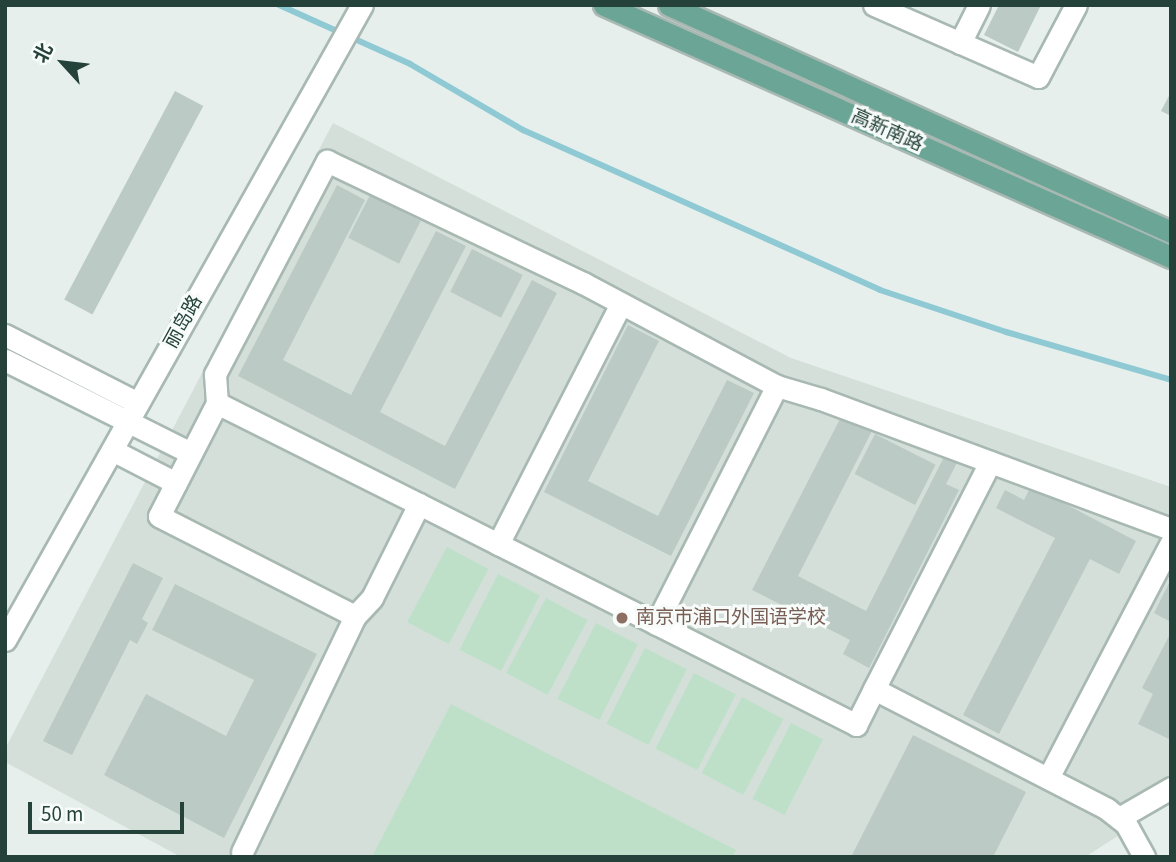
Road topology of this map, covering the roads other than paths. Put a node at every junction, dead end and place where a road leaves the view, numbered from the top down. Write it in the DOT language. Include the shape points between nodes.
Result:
graph roads {
  1 [pos="604,5"];
  2 [pos="669,5"];
  3 [pos="874,5"];
  4 [pos="979,5"];
  5 [pos="1076,5"];
  6 [pos="359,10"];
  7 [pos="960,43"];
  8 [pos="1171,232"];
  9 [pos="1171,257"];
  10 [pos="621,304"];
  11 [pos="5,335"];
  12 [pos="5,360"];
  13 [pos="777,386"];
  14 [pos="138,403"];
  15 [pos="217,403"];
  16 [pos="128,421"];
  17 [pos="112,450"];
  18 [pos="191,453"];
  19 [pos="990,462"];
  20 [pos="176,483"];
  21 [pos="419,504"];
  22 [pos="1171,529"];
  23 [pos="1171,543"];
  24 [pos="498,544"];
  25 [pos="355,616"];
  26 [pos="656,624"];
  27 [pos="5,640"];
  28 [pos="874,689"];
  29 [pos="1048,778"];
  30 [pos="1171,788"];
  31 [pos="1119,818"];
  32 [pos="242,852"];
  33 [pos="1144,857"];
  1 -- 9 [label="main road, 高新南路"];
  2 -- 8 [label="main road, 高新南路"];
  3 -- 7 [label="street"];
  4 -- 7 [label="street"];
  5 -- 7 [label="street" via="1038,77"];
  6 -- 14 [label="street, 丽岛路"];
  10 -- 13 [label="street"];
  10 -- 15 [label="street" via="327,161 215,374"];
  10 -- 24 [label="street"];
  11 -- 14 [label="street"];
  12 -- 16 [label="street"];
  13 -- 19 [label="street"];
  13 -- 26 [label="street"];
  14 -- 16 [label="street, 丽岛路"];
  15 -- 18 [label="street"];
  15 -- 21 [label="street"];
  16 -- 17 [label="street, 丽岛路"];
  16 -- 18 [label="street"];
  17 -- 20 [label="street"];
  17 -- 27 [label="street, 丽岛路"];
  18 -- 20 [label="street"];
  19 -- 22 [label="street"];
  19 -- 28 [label="street"];
  20 -- 25 [label="street" via="159,516"];
  21 -- 24 [label="street"];
  21 -- 25 [label="street" via="372,598"];
  23 -- 29 [label="street"];
  24 -- 26 [label="street"];
  25 -- 32 [label="street"];
  26 -- 28 [label="street" via="856,725"];
  28 -- 29 [label="street"];
  29 -- 31 [label="street"];
  30 -- 31 [label="street"];
  31 -- 33 [label="street"];
}
